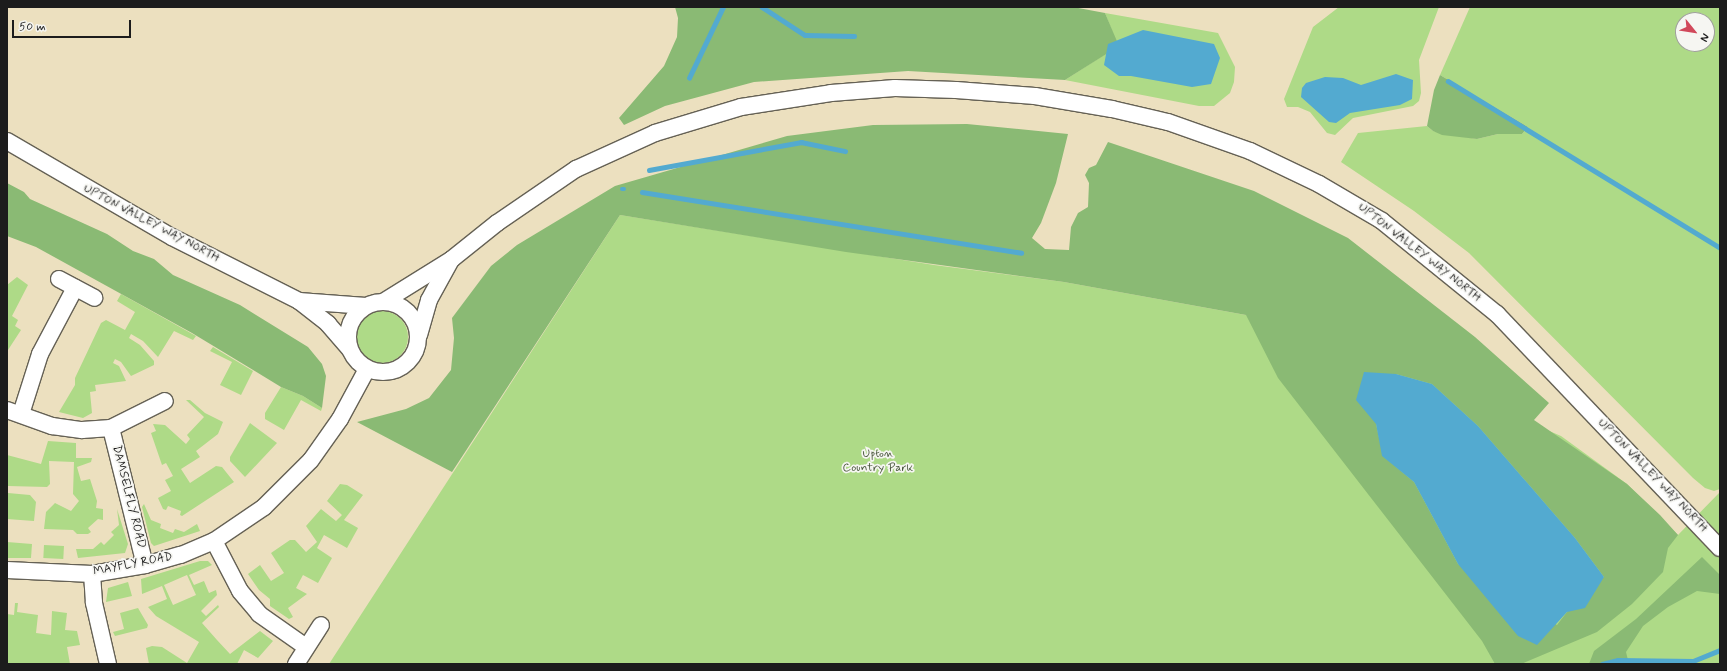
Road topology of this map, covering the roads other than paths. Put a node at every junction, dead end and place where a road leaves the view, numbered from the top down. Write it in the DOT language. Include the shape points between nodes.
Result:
graph roads {
  1 [pos="7,141"];
  2 [pos="452,259"];
  3 [pos="59,279"];
  4 [pos="75,288"];
  5 [pos="94,298"];
  6 [pos="299,301"];
  7 [pos="383,302"];
  8 [pos="366,306"];
  9 [pos="419,335"];
  10 [pos="349,348"];
  11 [pos="368,369"];
  12 [pos="165,401"];
  13 [pos="14,412"];
  14 [pos="111,428"];
  15 [pos="214,541"];
  16 [pos="1720,548"];
  17 [pos="146,565"];
  18 [pos="7,570"];
  19 [pos="92,574"];
  20 [pos="322,625"];
  21 [pos="306,647"];
  22 [pos="108,664"];
  23 [pos="296,664"];
  1 -- 6 [label="street, UPTON VALLEY WAY NORTH" via="172,237"];
  2 -- 7 [label="street, UPTON VALLEY WAY NORTH"];
  2 -- 9 [label="street, UPTON VALLEY WAY NORTH" via="428,300"];
  2 -- 16 [label="street, UPTON VALLEY WAY NORTH" via="497,223 576,169 655,133 741,107 831,93 895,88 956,90 1035,96 1168,122 1250,151 1326,187 1382,221 1497,314"];
  3 -- 4 [label="street"];
  4 -- 5 [label="street"];
  4 -- 13 [label="street" via="40,354"];
  6 -- 8 [label="street, UPTON VALLEY WAY NORTH"];
  6 -- 10 [label="street, UPTON VALLEY WAY NORTH" via="328,324"];
  7 -- 8 [label="street"];
  7 -- 9 [label="street" via="399,306 409,313 416,323"];
  8 -- 10 [label="street" via="352,321"];
  9 -- 11 [label="street" via="413,357 405,365 384,373"];
  10 -- 11 [label="street" via="354,358"];
  11 -- 15 [label="street, MAYFLY ROAD" via="340,418 307,465 264,507"];
  12 -- 14 [label="street"];
  13 -- 14 [label="street" via="52,426 82,430"];
  14 -- 17 [label="street, DAMSELFLY ROAD"];
  15 -- 17 [label="street, MAYFLY ROAD" via="181,555"];
  15 -- 21 [label="street" via="240,591 259,614"];
  17 -- 19 [label="street, MAYFLY ROAD"];
  18 -- 19 [label="street, MAYFLY ROAD"];
  19 -- 22 [label="street" via="94,603"];
  20 -- 21 [label="street"];
  21 -- 23 [label="street"];
}
